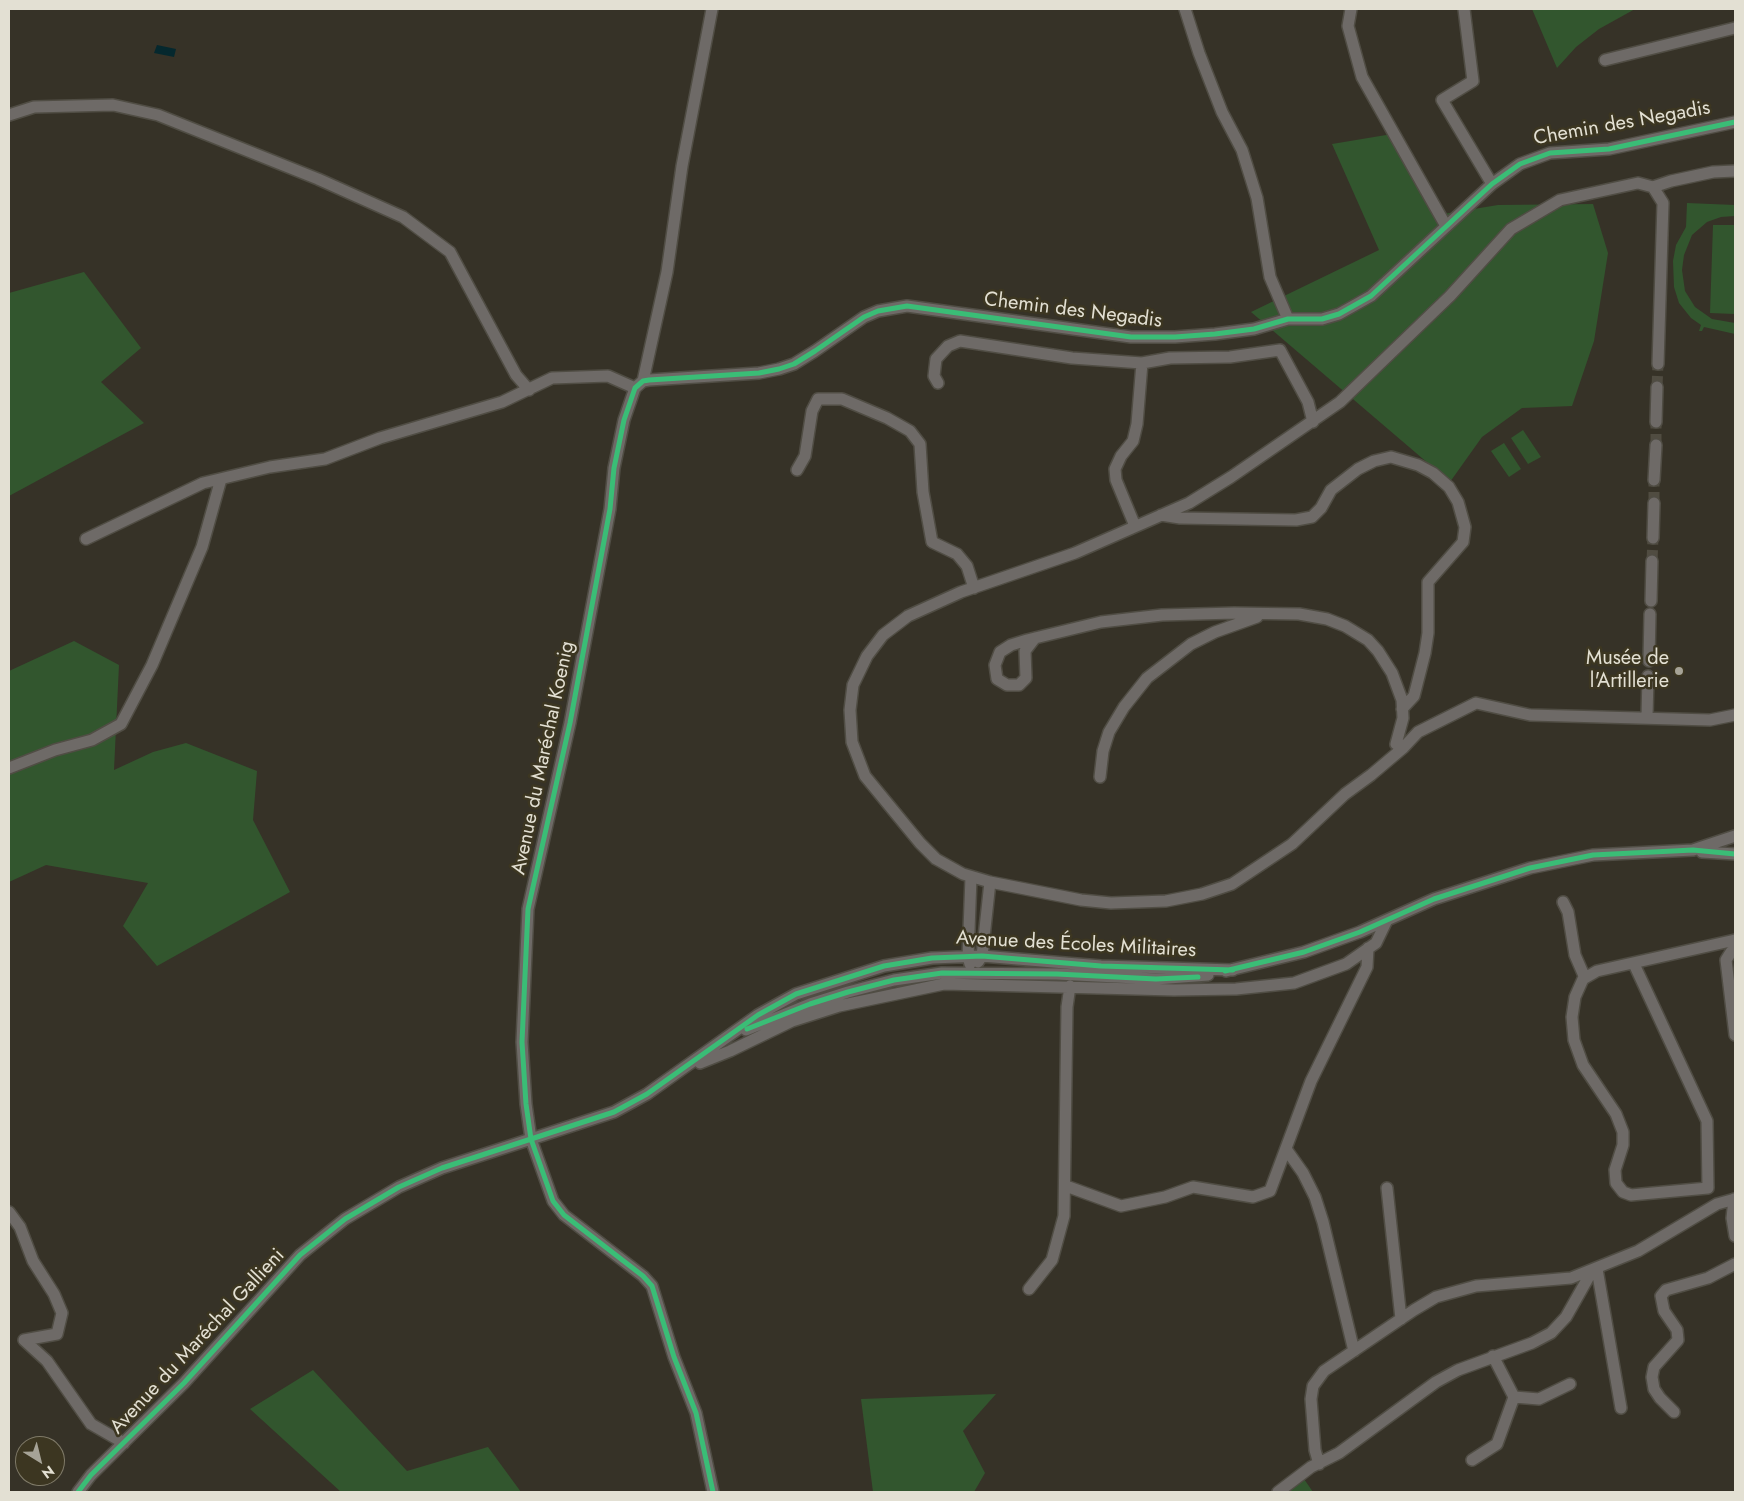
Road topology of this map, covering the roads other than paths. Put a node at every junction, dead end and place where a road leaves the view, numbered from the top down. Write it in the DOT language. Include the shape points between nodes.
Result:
graph roads {
  1 [pos="712,9"];
  2 [pos="1185,9"];
  3 [pos="1351,9"];
  4 [pos="1464,9"];
  5 [pos="1735,28"];
  6 [pos="1605,60"];
  7 [pos="9,115"];
  8 [pos="1735,122"];
  9 [pos="1735,172"];
  10 [pos="1492,184"];
  11 [pos="1653,187"];
  12 [pos="1446,226"];
  13 [pos="1288,319"];
  14 [pos="1142,363"];
  15 [pos="1658,364"];
  16 [pos="938,383"];
  17 [pos="639,384"];
  18 [pos="1657,386"];
  19 [pos="528,390"];
  20 [pos="1313,422"];
  21 [pos="1656,422"];
  22 [pos="1656,444"];
  23 [pos="797,470"];
  24 [pos="221,479"];
  25 [pos="1654,480"];
  26 [pos="1654,502"];
  27 [pos="1161,515"];
  28 [pos="1135,526"];
  29 [pos="86,538"];
  30 [pos="1653,538"];
  31 [pos="1652,560"];
  32 [pos="974,588"];
  33 [pos="1651,600"];
  34 [pos="1271,613"];
  35 [pos="1650,614"];
  36 [pos="1035,638"];
  37 [pos="1649,661"];
  38 [pos="1648,676"];
  39 [pos="1402,709"];
  40 [pos="1735,715"];
  41 [pos="1647,717"];
  42 [pos="1710,720"];
  43 [pos="1735,720"];
  44 [pos="1403,748"];
  45 [pos="9,768"];
  46 [pos="1100,777"];
  47 [pos="1735,836"];
  48 [pos="1693,850"];
  49 [pos="1735,854"];
  50 [pos="971,877"];
  51 [pos="990,882"];
  52 [pos="1563,902"];
  53 [pos="1386,920"];
  54 [pos="1735,940"];
  55 [pos="1368,948"];
  56 [pos="1735,950"];
  57 [pos="982,956"];
  58 [pos="968,957"];
  59 [pos="1634,964"];
  60 [pos="1233,970"];
  61 [pos="972,972"];
  62 [pos="1585,978"];
  63 [pos="1070,986"];
  64 [pos="1735,1035"];
  65 [pos="726,1039"];
  66 [pos="682,1070"];
  67 [pos="531,1139"];
  68 [pos="509,1147"];
  69 [pos="1286,1149"];
  70 [pos="1066,1186"];
  71 [pos="1387,1188"];
  72 [pos="1735,1199"];
  73 [pos="9,1212"];
  74 [pos="1735,1236"];
  75 [pos="1735,1264"];
  76 [pos="1594,1270"];
  77 [pos="1029,1289"];
  78 [pos="1402,1319"];
  79 [pos="1354,1351"];
  80 [pos="1492,1356"];
  81 [pos="1570,1384"];
  82 [pos="1514,1396"];
  83 [pos="1621,1408"];
  84 [pos="1674,1412"];
  85 [pos="124,1442"];
  86 [pos="1472,1460"];
  87 [pos="1319,1464"];
  88 [pos="78,1492"];
  89 [pos="713,1492"];
  90 [pos="1278,1492"];
  1 -- 17 [label="street, Avenue du Maréchal Koenig" via="682,166 667,272"];
  2 -- 13 [label="street" via="1198,53 1222,112 1242,150 1257,198 1270,277"];
  3 -- 12 [label="street" via="1348,26 1362,77"];
  4 -- 10 [label="street" via="1473,81 1442,100"];
  5 -- 6 [label="street"];
  7 -- 19 [label="street" via="34,107 113,105 158,115 403,217 450,252 516,375"];
  8 -- 10 [label="street, Chemin des Negadis" via="1609,149 1550,153 1520,164"];
  9 -- 11 [label="street" via="1713,172"];
  10 -- 12 [label="street, Chemin des Negadis"];
  11 -- 15 [label="street" via="1663,203"];
  11 -- 20 [label="street" via="1638,183 1560,200 1511,229 1399,347 1340,402"];
  12 -- 13 [label="street, Chemin des Negadis" via="1385,285 1356,306 1322,319"];
  13 -- 17 [label="street, Chemin des Negadis" via="1215,334 1131,337 907,306 864,317 794,364 778,369"];
  14 -- 16 [label="street" via="1072,358 960,341 948,346 936,359 934,376"];
  14 -- 20 [label="street" via="1280,350 1308,402"];
  14 -- 28 [label="street" via="1133,441 1115,468 1116,480"];
  17 -- 19 [label="street" via="608,376 552,378"];
  17 -- 67 [label="street, Avenue du Maréchal Koenig" via="624,420 570,723 528,909 522,1042"];
  18 -- 21 [label="street"];
  19 -- 24 [label="street" via="502,402 325,458"];
  20 -- 27 [label="street" via="1209,490"];
  22 -- 25 [label="street"];
  23 -- 32 [label="street" via="805,456 812,411 818,399 842,399 910,431 920,444 932,542 958,554 967,566"];
  24 -- 29 [label="street" via="203,483"];
  24 -- 45 [label="street" via="202,547 152,665 121,724 92,740"];
  26 -- 30 [label="street"];
  27 -- 28 [label="street"];
  27 -- 39 [label="street" via="1196,519 1296,520 1312,517 1332,490 1358,469 1374,461 1391,457 1433,473 1450,487 1465,527 1463,542 1428,582 1425,653 1414,696"];
  28 -- 32 [label="street" via="1075,553"];
  31 -- 33 [label="street"];
  32 -- 50 [label="street" via="908,616 883,635 867,656 852,685 850,710 852,742 865,776 920,844 936,859"];
  34 -- 36 [label="street" via="1162,615 1101,622"];
  34 -- 39 [label="street" via="1327,619 1368,640 1392,673"];
  34 -- 46 [label="street" via="1244,620 1191,644 1147,678 1109,732"];
  35 -- 37 [label="street"];
  38 -- 41 [label="street"];
  39 -- 44 [label="street" via="1403,718 1396,744"];
  40 -- 42 [label="street"];
  41 -- 42 [label="street"];
  41 -- 44 [label="street" via="1530,714 1476,703 1418,732"];
  42 -- 43 [label="street"];
  44 -- 51 [label="street" via="1345,794 1292,844 1232,884 1166,901 1111,903"];
  47 -- 48 [label="street, Avenue des Écoles Militaires"];
  48 -- 49 [label="street, Avenue des Écoles Militaires"];
  48 -- 53 [label="street, Avenue des Écoles Militaires" via="1593,856 1530,868 1434,899"];
  50 -- 51 [label="street"];
  50 -- 58 [label="street"];
  51 -- 57 [label="street"];
  52 -- 62 [label="street" via="1568,912 1575,955"];
  53 -- 55 [label="street" via="1376,943"];
  53 -- 60 [label="street, Avenue des Écoles Militaires" via="1304,952"];
  54 -- 59 [label="street"];
  55 -- 63 [label="street" via="1346,964 1294,983 1236,989 1174,990"];
  55 -- 69 [label="street" via="1367,967 1311,1081"];
  56 -- 64 [label="street" via="1726,960"];
  57 -- 58 [label="street, Avenue des Écoles Militaires"];
  57 -- 60 [label="street, Avenue des Écoles Militaires" via="1101,966"];
  57 -- 61 [label="street"];
  58 -- 61 [label="street"];
  58 -- 65 [label="street, Avenue des Écoles Militaires" via="932,958 884,966 838,979 773,1006"];
  59 -- 62 [label="street" via="1597,971"];
  59 -- 62 [label="street" via="1707,1121 1708,1188 1631,1195 1623,1192 1616,1183 1615,1170 1624,1145 1622,1132 1616,1114 1583,1065 1574,1040 1572,1017 1575,998"];
  60 -- 61 [label="street, Avenue des Écoles Militaires" via="1156,979"];
  61 -- 65 [label="street, Avenue des Écoles Militaires" via="904,979 848,992"];
  63 -- 66 [label="street" via="944,984 884,996 792,1021"];
  63 -- 70 [label="street" via="1064,1143"];
  65 -- 66 [label="street, Avenue des Écoles Militaires"];
  66 -- 67 [label="street, Avenue des Écoles Militaires" via="614,1112"];
  67 -- 68 [label="street, Avenue des Écoles Militaires"];
  67 -- 89 [label="street, Avenue du Maréchal Koenig" via="553,1202 564,1215 644,1276 652,1286 664,1329 696,1413"];
  68 -- 85 [label="street, Avenue du Maréchal Gallieni" via="442,1168 399,1187 345,1219 300,1255 184,1383"];
  69 -- 70 [label="street" via="1270,1190 1254,1197 1193,1187 1165,1197 1121,1206"];
  69 -- 79 [label="street" via="1303,1173 1323,1222"];
  70 -- 77 [label="street" via="1064,1216 1052,1260"];
  71 -- 78 [label="street"];
  72 -- 74 [label="street" via="1732,1218"];
  72 -- 76 [label="street" via="1717,1204 1638,1251"];
  73 -- 85 [label="street" via="20,1227 33,1261 62,1313 58,1334 24,1340 48,1361 91,1424"];
  75 -- 84 [label="street" via="1708,1278 1666,1290 1661,1296 1664,1311 1677,1330 1678,1340 1654,1367 1652,1377 1660,1398"];
  76 -- 78 [label="street" via="1571,1278 1476,1286 1436,1297"];
  76 -- 80 [label="street" via="1566,1317 1551,1333"];
  76 -- 83 [label="street"];
  78 -- 79 [label="street"];
  79 -- 87 [label="street" via="1324,1371 1312,1386 1314,1441"];
  80 -- 82 [label="street"];
  80 -- 87 [label="street" via="1436,1382 1339,1454"];
  81 -- 82 [label="street" via="1539,1399"];
  82 -- 86 [label="street" via="1497,1444"];
  85 -- 88 [label="street, Avenue du Maréchal Gallieni"];
  87 -- 90 [label="street"];
}
